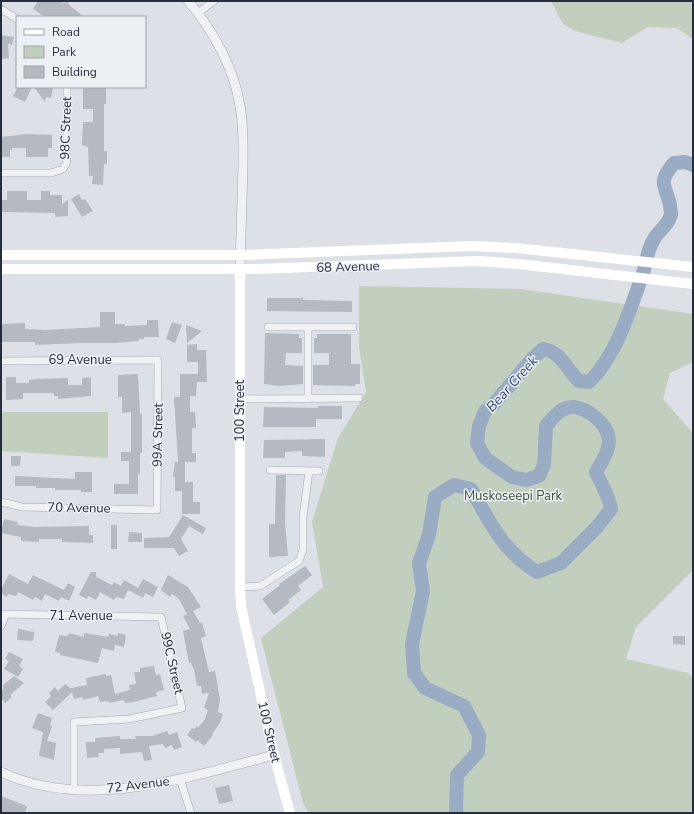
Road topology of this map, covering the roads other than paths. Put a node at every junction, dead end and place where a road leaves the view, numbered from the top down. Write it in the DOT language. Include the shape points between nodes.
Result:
graph roads {
  1 [pos="188,1"];
  2 [pos="214,1"];
  3 [pos="1,9"];
  4 [pos="198,13"];
  5 [pos="16,18"];
  6 [pos="67,88"];
  7 [pos="1,173"];
  8 [pos="1,255"];
  9 [pos="241,255"];
  10 [pos="693,267"];
  11 [pos="1,269"];
  12 [pos="240,269"];
  13 [pos="693,284"];
  14 [pos="268,327"];
  15 [pos="308,327"];
  16 [pos="353,327"];
  17 [pos="158,360"];
  18 [pos="1,361"];
  19 [pos="308,398"];
  20 [pos="359,398"];
  21 [pos="240,399"];
  22 [pos="270,470"];
  23 [pos="309,471"];
  24 [pos="319,471"];
  25 [pos="1,502"];
  26 [pos="157,510"];
  27 [pos="240,587"];
  28 [pos="3,615"];
  29 [pos="161,617"];
  30 [pos="1,626"];
  31 [pos="274,755"];
  32 [pos="1,772"];
  33 [pos="180,779"];
  34 [pos="74,789"];
  35 [pos="191,813"];
  36 [pos="290,813"];
  1 -- 4 [label="street, 100 Street"];
  2 -- 4 [label="street"];
  3 -- 5 [label="street"];
  4 -- 9 [label="street, 100 Street" via="228,65 240,105 243,149"];
  6 -- 7 [label="street, 98C Street" via="67,158 63,169 51,173"];
  8 -- 9 [label="main road, 68 Avenue"];
  9 -- 10 [label="main road, 68 Avenue" via="472,246"];
  9 -- 12 [label="street, 100 Street"];
  11 -- 12 [label="main road, 68 Avenue"];
  12 -- 13 [label="main road, 68 Avenue" via="479,261"];
  12 -- 21 [label="main road, 100 Street"];
  14 -- 15 [label="street"];
  15 -- 16 [label="street"];
  15 -- 19 [label="street"];
  17 -- 18 [label="street, 69 Avenue"];
  17 -- 26 [label="street, 99A Street"];
  19 -- 20 [label="street"];
  19 -- 21 [label="street"];
  21 -- 27 [label="main road, 100 Street"];
  22 -- 23 [label="street"];
  23 -- 24 [label="street"];
  23 -- 27 [label="street" via="302,517 303,550 299,561 260,586"];
  25 -- 26 [label="street, 70 Avenue" via="22,507"];
  27 -- 31 [label="main road, 100 Street" via="244,621"];
  28 -- 29 [label="street, 71 Avenue"];
  28 -- 30 [label="street"];
  29 -- 34 [label="street, 99C Street" via="182,708 129,719 74,722"];
  31 -- 33 [label="street, 72 Avenue"];
  31 -- 36 [label="main road, 100 Street"];
  32 -- 34 [label="street, 72 Avenue" via="34,784"];
  33 -- 34 [label="street, 72 Avenue" via="135,787"];
  33 -- 35 [label="street"];
}
